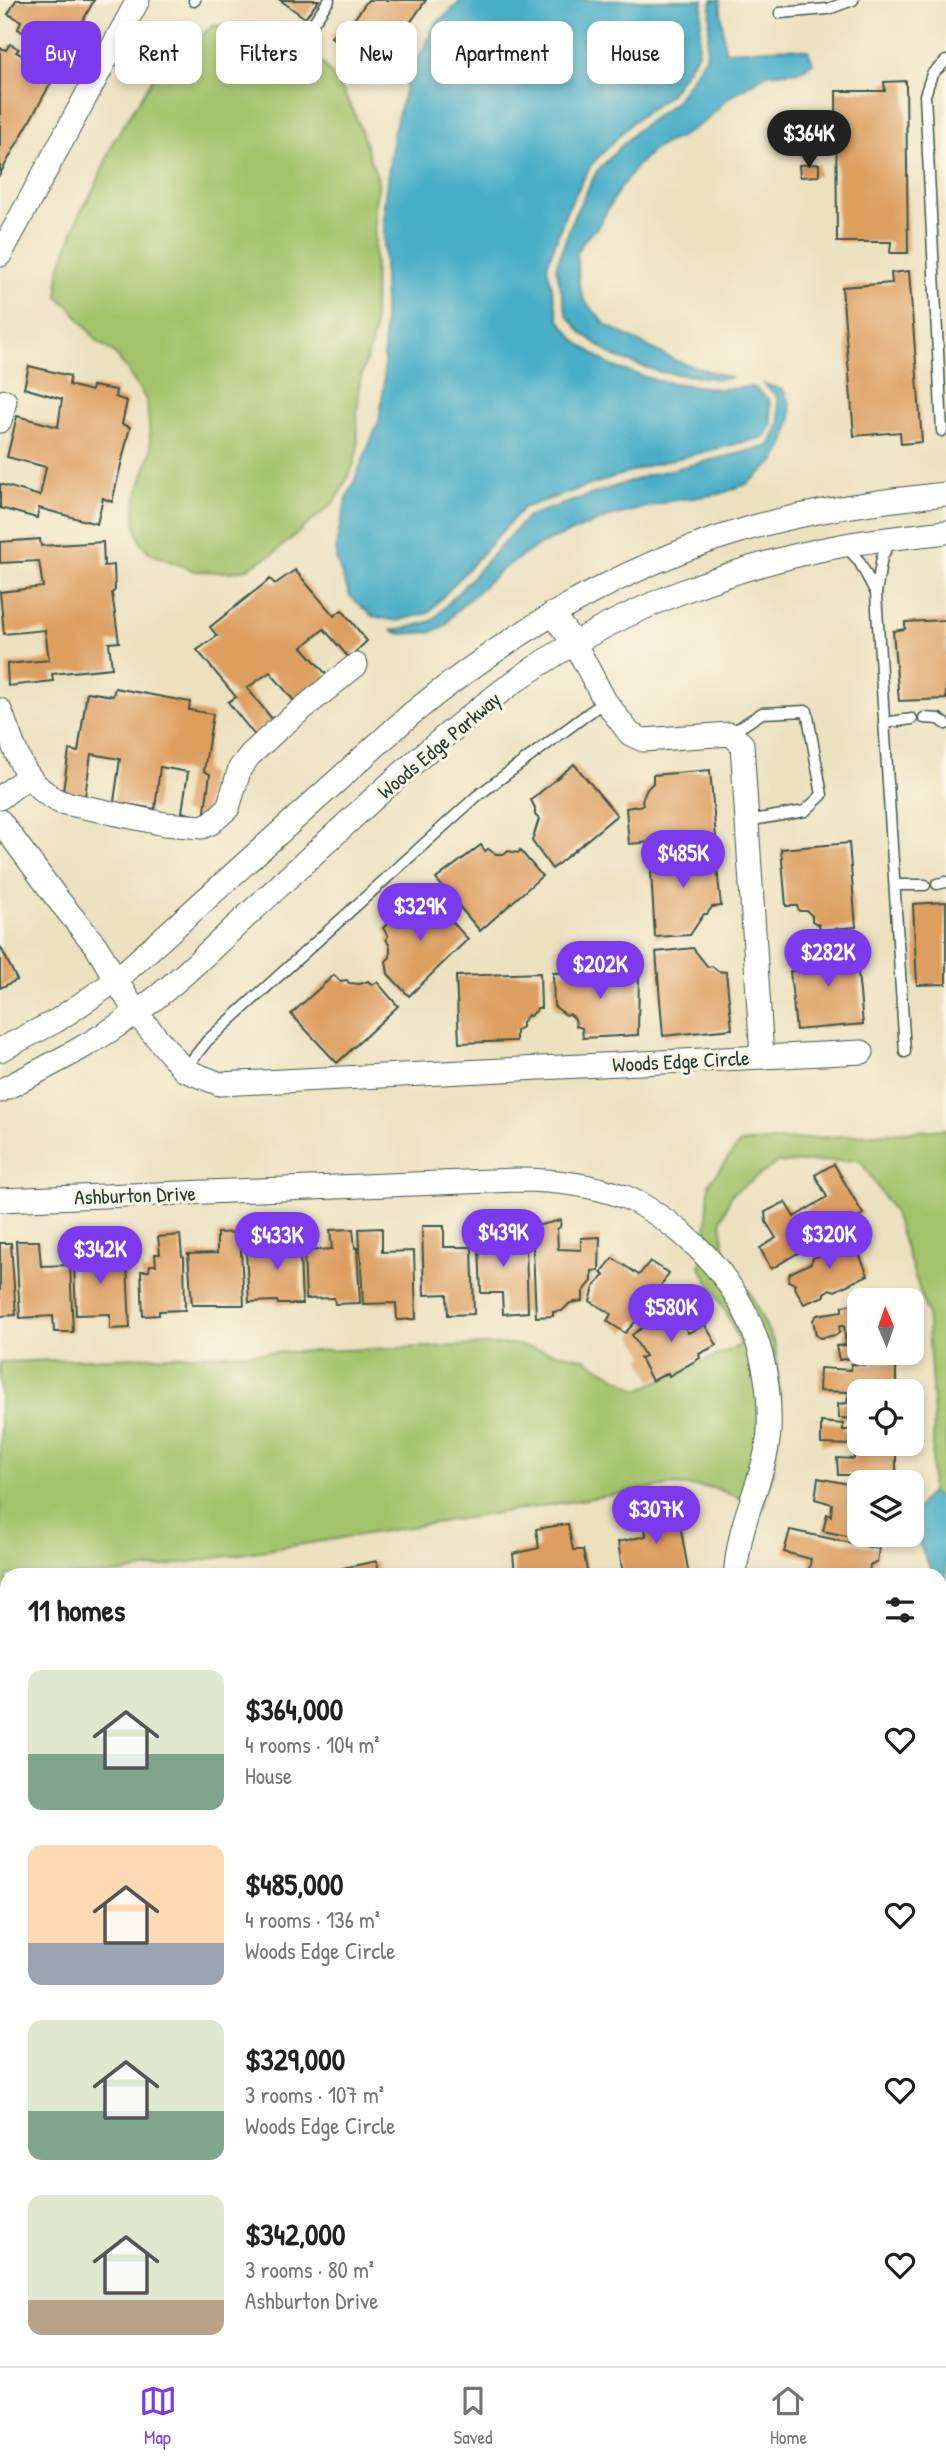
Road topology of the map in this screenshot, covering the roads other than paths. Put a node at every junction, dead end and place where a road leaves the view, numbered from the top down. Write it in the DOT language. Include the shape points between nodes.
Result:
graph roads {
  1 [pos="138,0"];
  2 [pos="329,0"];
  3 [pos="853,0"];
  4 [pos="780,13"];
  5 [pos="314,21"];
  6 [pos="946,61"];
  7 [pos="3,240"];
  8 [pos="942,349"];
  9 [pos="942,431"];
  10 [pos="946,494"];
  11 [pos="946,532"];
  12 [pos="892,538"];
  13 [pos="845,545"];
  14 [pos="876,593"];
  15 [pos="552,614"];
  16 [pos="575,644"];
  17 [pos="356,665"];
  18 [pos="606,701"];
  19 [pos="0,710"];
  20 [pos="924,718"];
  21 [pos="912,719"];
  22 [pos="884,723"];
  23 [pos="946,724"];
  24 [pos="730,734"];
  25 [pos="27,777"];
  26 [pos="0,798"];
  27 [pos="0,821"];
  28 [pos="747,821"];
  29 [pos="925,885"];
  30 [pos="895,886"];
  31 [pos="115,981"];
  32 [pos="136,1013"];
  33 [pos="0,1050"];
  34 [pos="862,1052"];
  35 [pos="905,1052"];
  36 [pos="762,1057"];
  37 [pos="184,1070"];
  38 [pos="0,1091"];
  39 [pos="0,1200"];
  40 [pos="736,1568"];
  1 -- 7 [label="street"];
  2 -- 5 [label="lane"];
  3 -- 4 [label="lane" via="828,9"];
  6 -- 8 [label="lane" via="932,74 925,95"];
  8 -- 9 [label="lane"];
  10 -- 15 [label="street, Woods Edge Parkway" via="867,504 748,528 640,569"];
  11 -- 12 [label="street, Woods Edge Parkway"];
  12 -- 13 [label="street, Woods Edge Parkway"];
  12 -- 14 [label="lane" via="882,557"];
  13 -- 14 [label="lane"];
  13 -- 16 [label="street, Woods Edge Parkway" via="787,558 676,595"];
  14 -- 22 [label="lane"];
  15 -- 16 [label="street"];
  15 -- 31 [label="street, Woods Edge Parkway" via="500,646 410,715"];
  16 -- 18 [label="street"];
  16 -- 32 [label="street, Woods Edge Parkway" via="462,722"];
  17 -- 25 [label="street" via="250,755 240,768 228,807 202,827 60,803"];
  18 -- 24 [label="street" via="630,734 643,740"];
  18 -- 37 [label="lane" via="477,796 207,1041"];
  19 -- 25 [label="street"];
  20 -- 23 [label="lane"];
  21 -- 22 [label="lane"];
  22 -- 30 [label="lane"];
  24 -- 28 [label="street, Woods Edge Circle" via="742,744"];
  24 -- 28 [label="lane" via="762,713 807,711 822,795 804,811"];
  25 -- 26 [label="street"];
  27 -- 31 [label="street, Woods Edge Circle" via="96,946"];
  28 -- 36 [label="street, Woods Edge Circle"];
  29 -- 30 [label="lane"];
  30 -- 35 [label="lane"];
  31 -- 32 [label="street, Woods Edge Circle"];
  31 -- 33 [label="street, Woods Edge Parkway" via="56,1021"];
  32 -- 37 [label="street, Woods Edge Circle"];
  32 -- 38 [label="street, Woods Edge Parkway"];
  34 -- 36 [label="street"];
  36 -- 37 [label="street, Woods Edge Circle" via="220,1084"];
  39 -- 40 [label="street, Ashburton Drive" via="516,1180 600,1189 643,1205 680,1231 717,1268 743,1307 762,1358 769,1433"];
}
